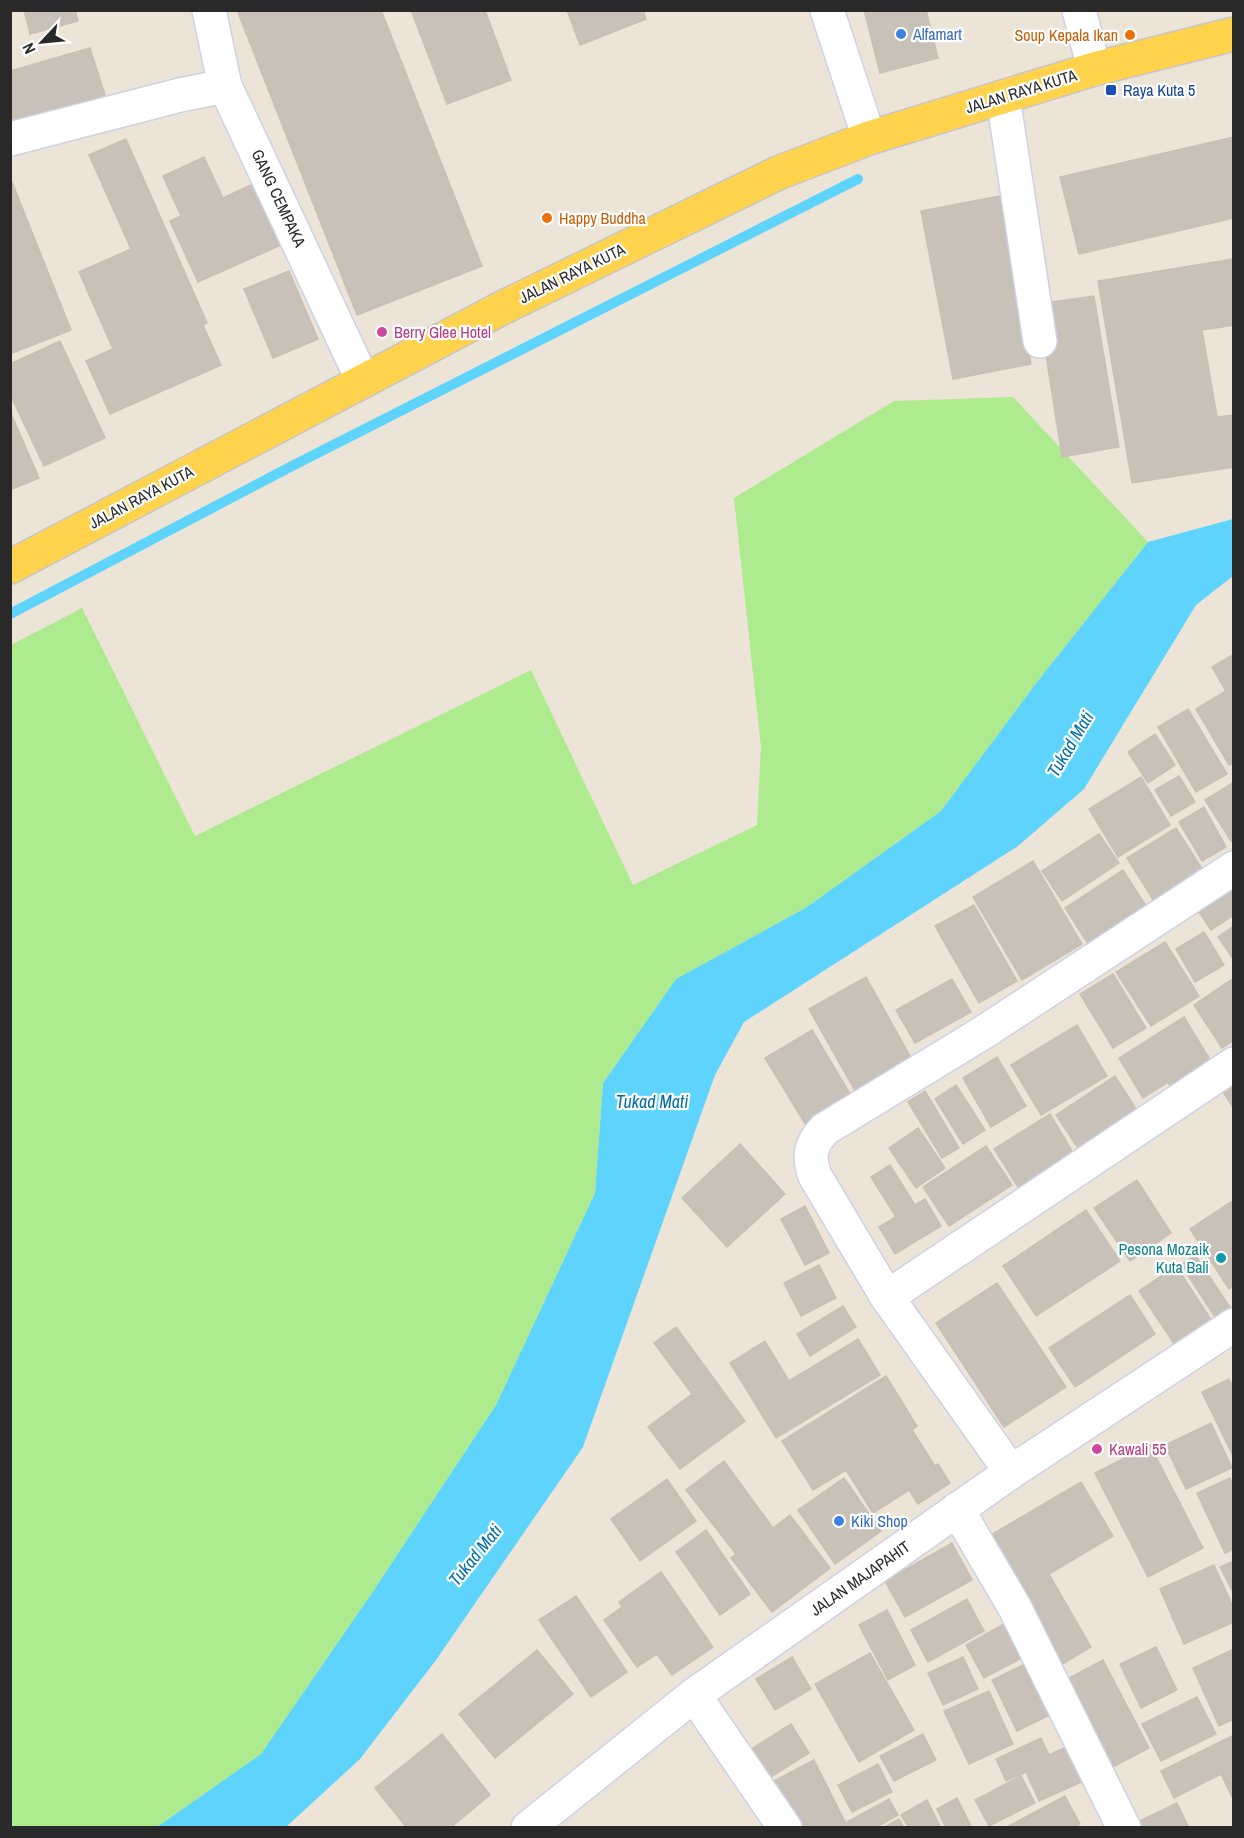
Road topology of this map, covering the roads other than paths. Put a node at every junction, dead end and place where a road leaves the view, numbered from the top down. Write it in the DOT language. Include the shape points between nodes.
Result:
graph roads {
  1 [pos="209,10"];
  2 [pos="827,10"];
  3 [pos="1079,10"];
  4 [pos="1233,34"];
  5 [pos="1094,69"];
  6 [pos="225,86"];
  7 [pos="1003,97"];
  8 [pos="869,138"];
  9 [pos="10,139"];
  10 [pos="1040,341"];
  11 [pos="363,381"];
  12 [pos="10,567"];
  13 [pos="1233,868"];
  14 [pos="1233,1064"];
  15 [pos="887,1297"];
  16 [pos="1233,1325"];
  17 [pos="1011,1472"];
  18 [pos="957,1509"];
  19 [pos="694,1695"];
  20 [pos="534,1826"];
  21 [pos="785,1827"];
  22 [pos="1124,1827"];
  1 -- 6 [label="street, GANG CEMPAKA"];
  2 -- 8 [label="street"];
  3 -- 5 [label="street"];
  4 -- 5 [label="main road, JALAN RAYA KUTA"];
  5 -- 7 [label="main road, JALAN RAYA KUTA"];
  6 -- 9 [label="street"];
  6 -- 11 [label="street, GANG CEMPAKA"];
  7 -- 8 [label="main road, JALAN RAYA KUTA"];
  7 -- 10 [label="street"];
  8 -- 11 [label="main road, JALAN RAYA KUTA" via="778,173 665,227"];
  11 -- 12 [label="main road, JALAN RAYA KUTA"];
  13 -- 15 [label="street" via="816,1138 810,1151 815,1176"];
  14 -- 15 [label="street"];
  15 -- 17 [label="street"];
  16 -- 17 [label="street, JALAN MAJAPAHIT"];
  17 -- 18 [label="street, JALAN MAJAPAHIT"];
  18 -- 19 [label="street, JALAN MAJAPAHIT"];
  18 -- 22 [label="street" via="1015,1608"];
  19 -- 20 [label="street, JALAN MAJAPAHIT"];
  19 -- 21 [label="street"];
}
